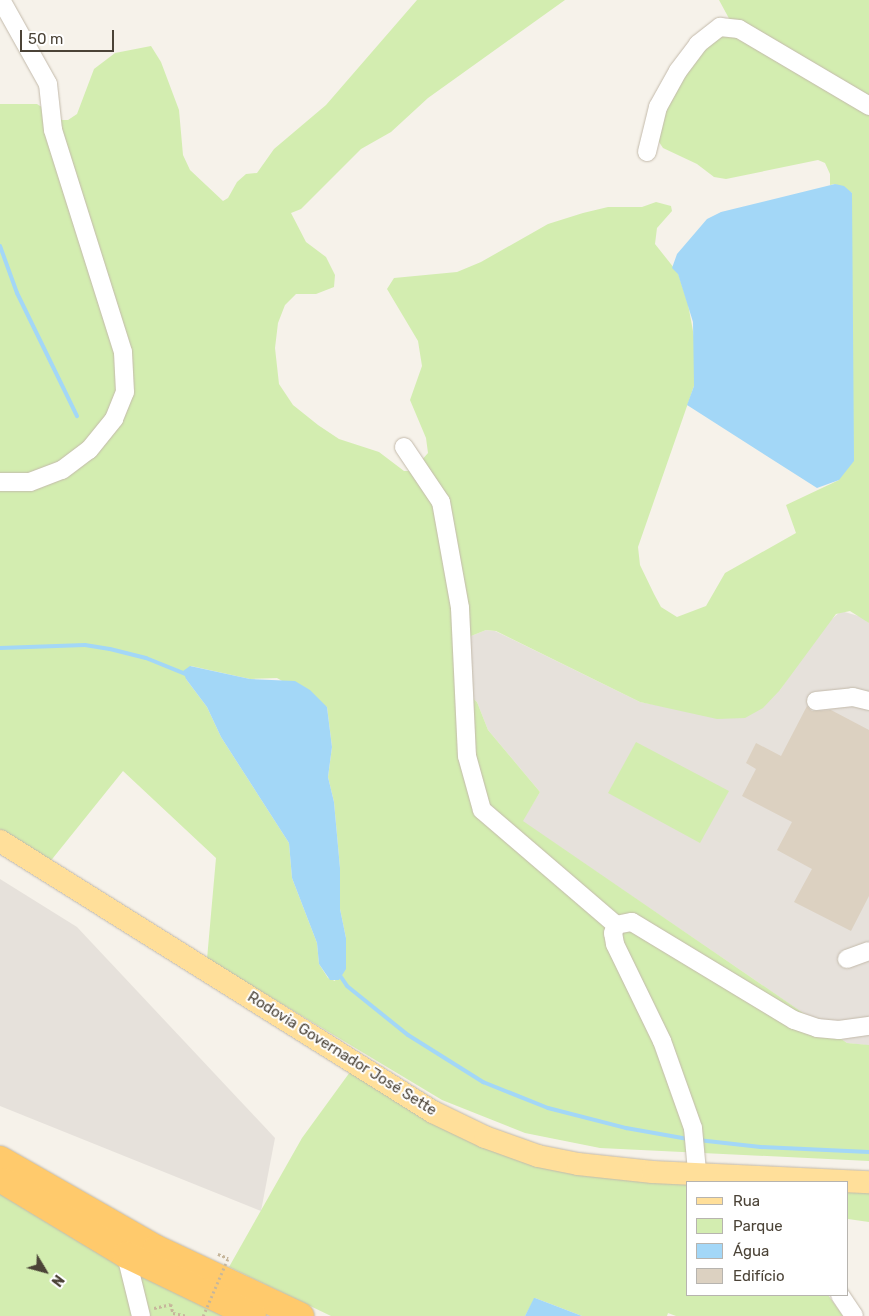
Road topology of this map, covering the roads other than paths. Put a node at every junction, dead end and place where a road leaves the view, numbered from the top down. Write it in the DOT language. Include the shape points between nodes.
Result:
graph roads {
  1 [pos="1,0"];
  2 [pos="869,106"];
  3 [pos="647,152"];
  4 [pos="404,447"];
  5 [pos="0,482"];
  6 [pos="816,701"];
  7 [pos="869,701"];
  8 [pos="0,841"];
  9 [pos="616,926"];
  10 [pos="869,951"];
  11 [pos="847,960"];
  12 [pos="869,1026"];
  13 [pos="0,1159"];
  14 [pos="704,1177"];
  15 [pos="0,1179"];
  16 [pos="836,1181"];
  17 [pos="849,1181"];
  18 [pos="869,1182"];
  19 [pos="126,1255"];
  20 [pos="841,1296"];
  21 [pos="141,1313"];
  22 [pos="253,1316"];
  23 [pos="301,1316"];
  24 [pos="854,1316"];
  1 -- 5 [label="street" via="48,84 53,130 123,352 125,392 114,420 90,450 62,470 30,482"];
  2 -- 3 [label="street" via="739,30 720,27 698,44 678,71 658,107"];
  4 -- 9 [label="street" via="441,502 460,608 467,756 482,810"];
  6 -- 7 [label="street" via="853,697"];
  8 -- 14 [label="main road, Rodovia Governador José Sette" via="433,1112 485,1137 538,1156 578,1164"];
  9 -- 12 [label="street" via="632,922 794,1020 817,1028 839,1030"];
  9 -- 14 [label="street" via="615,944 662,1041"];
  10 -- 11 [label="street"];
  13 -- 23 [label="highway" via="156,1248"];
  14 -- 16 [label="main road, Rodovia Governador José Sette"];
  15 -- 19 [label="highway"];
  17 -- 18 [label="main road, Rodovia Governador José Sette"];
  19 -- 21 [label="street"];
  19 -- 22 [label="highway"];
  20 -- 24 [label="street"];
}
